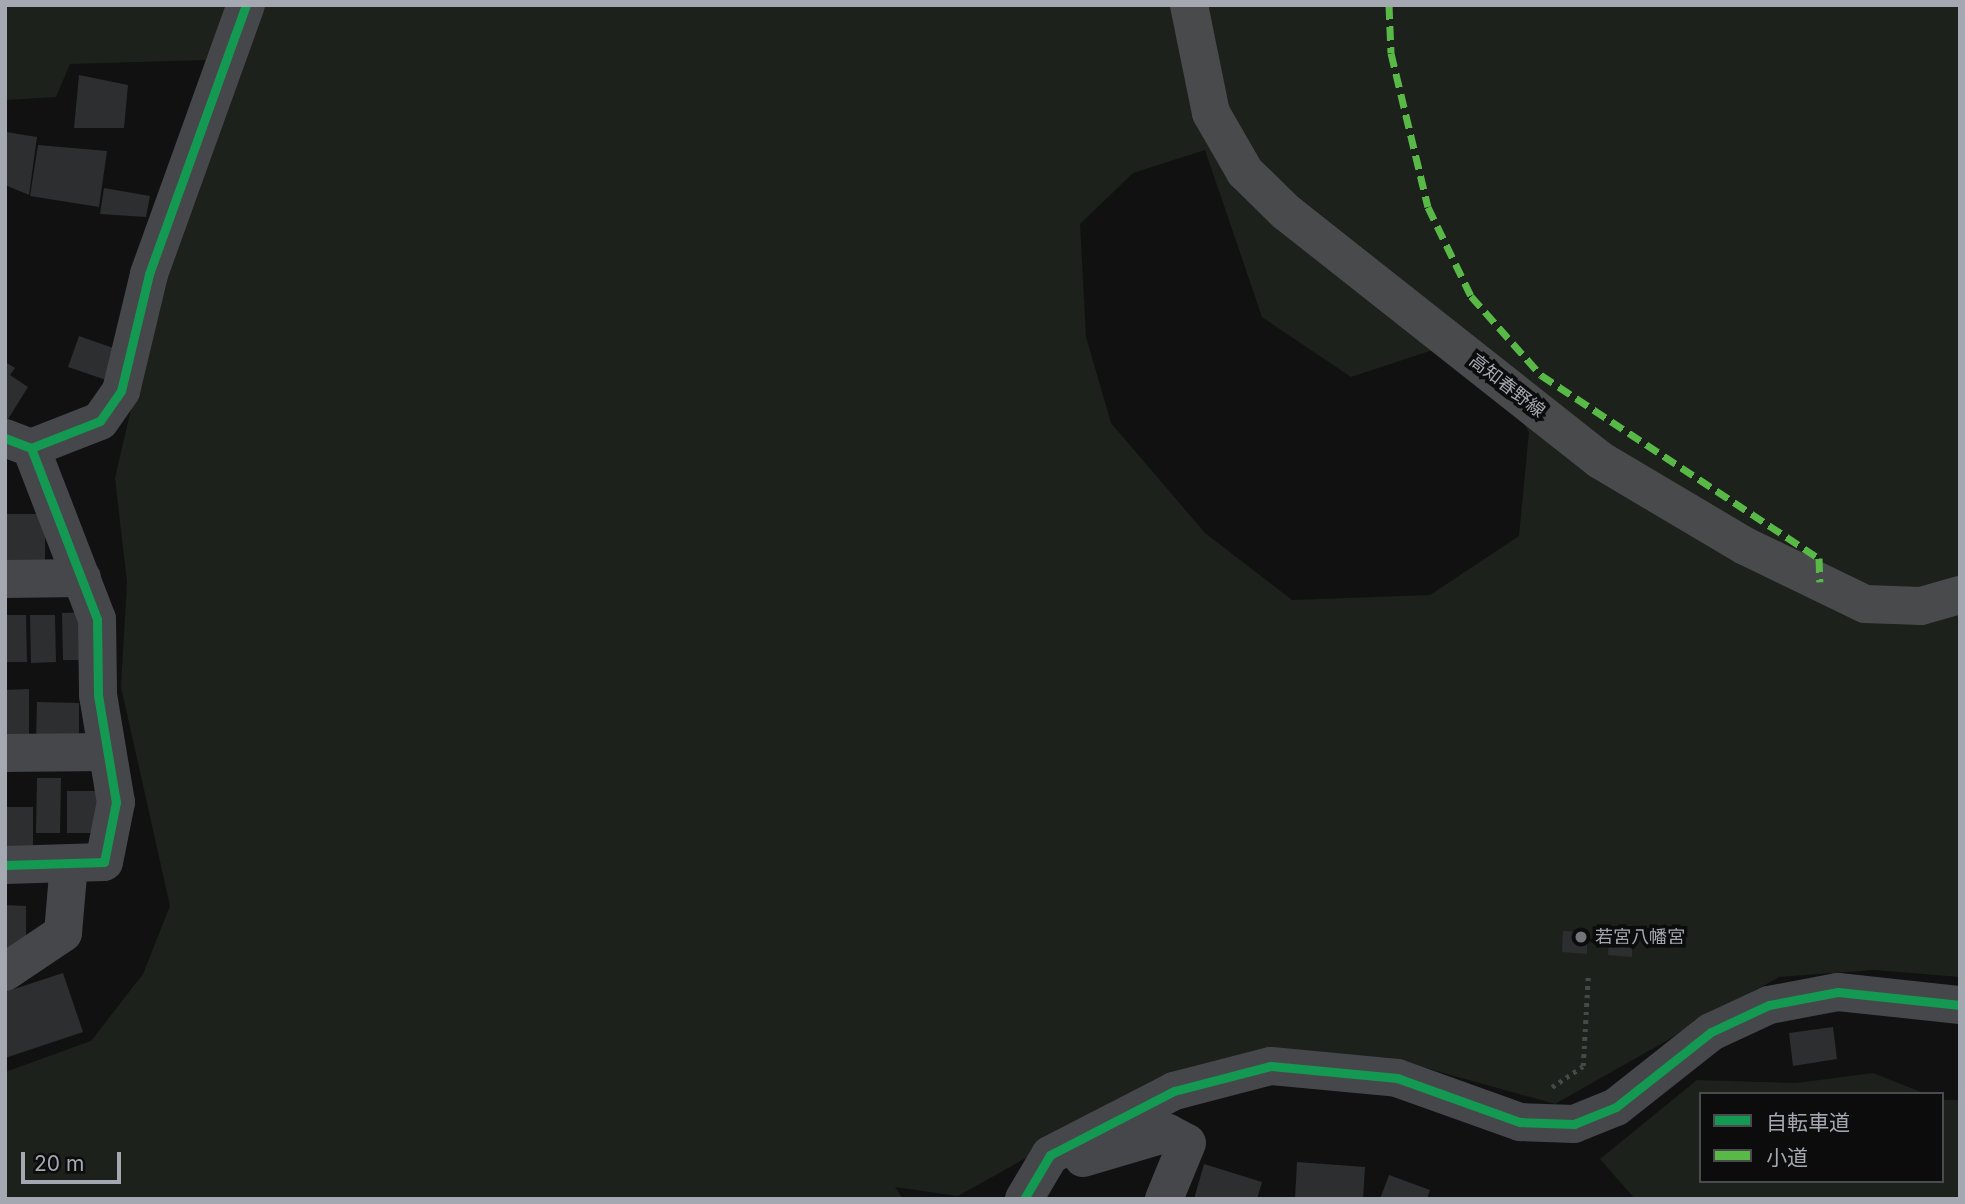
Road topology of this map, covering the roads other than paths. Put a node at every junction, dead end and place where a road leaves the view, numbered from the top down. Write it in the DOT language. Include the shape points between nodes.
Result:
graph roads {
  1 [pos="246,5"];
  2 [pos="1189,5"];
  3 [pos="18,443"];
  4 [pos="82,578"];
  5 [pos="5,579"];
  6 [pos="1960,595"];
  7 [pos="107,752"];
  8 [pos="5,753"];
  9 [pos="68,863"];
  10 [pos="5,865"];
  11 [pos="5,972"];
  12 [pos="1960,1005"];
  13 [pos="1029,1187"];
  14 [pos="1164,1199"];
  1 -- 3 [label="street" via="149,274 121,391 100,421"];
  2 -- 6 [label="main road, 高知春野線" via="1211,113 1245,172 1286,212 1600,460 1745,545 1865,604 1921,606"];
  3 -- 4 [label="street"];
  4 -- 5 [label="street"];
  4 -- 7 [label="street" via="97,619 98,695"];
  7 -- 8 [label="street"];
  7 -- 9 [label="street" via="116,803 104,862"];
  9 -- 10 [label="street"];
  9 -- 11 [label="street" via="63,933"];
  12 -- 13 [label="street" via="1838,992 1769,1004 1711,1032 1616,1107 1574,1124 1508,1118 1397,1078 1271,1066 1174,1091 1050,1155"];
  13 -- 14 [label="street" via="1168,1133 1187,1143"];
}
